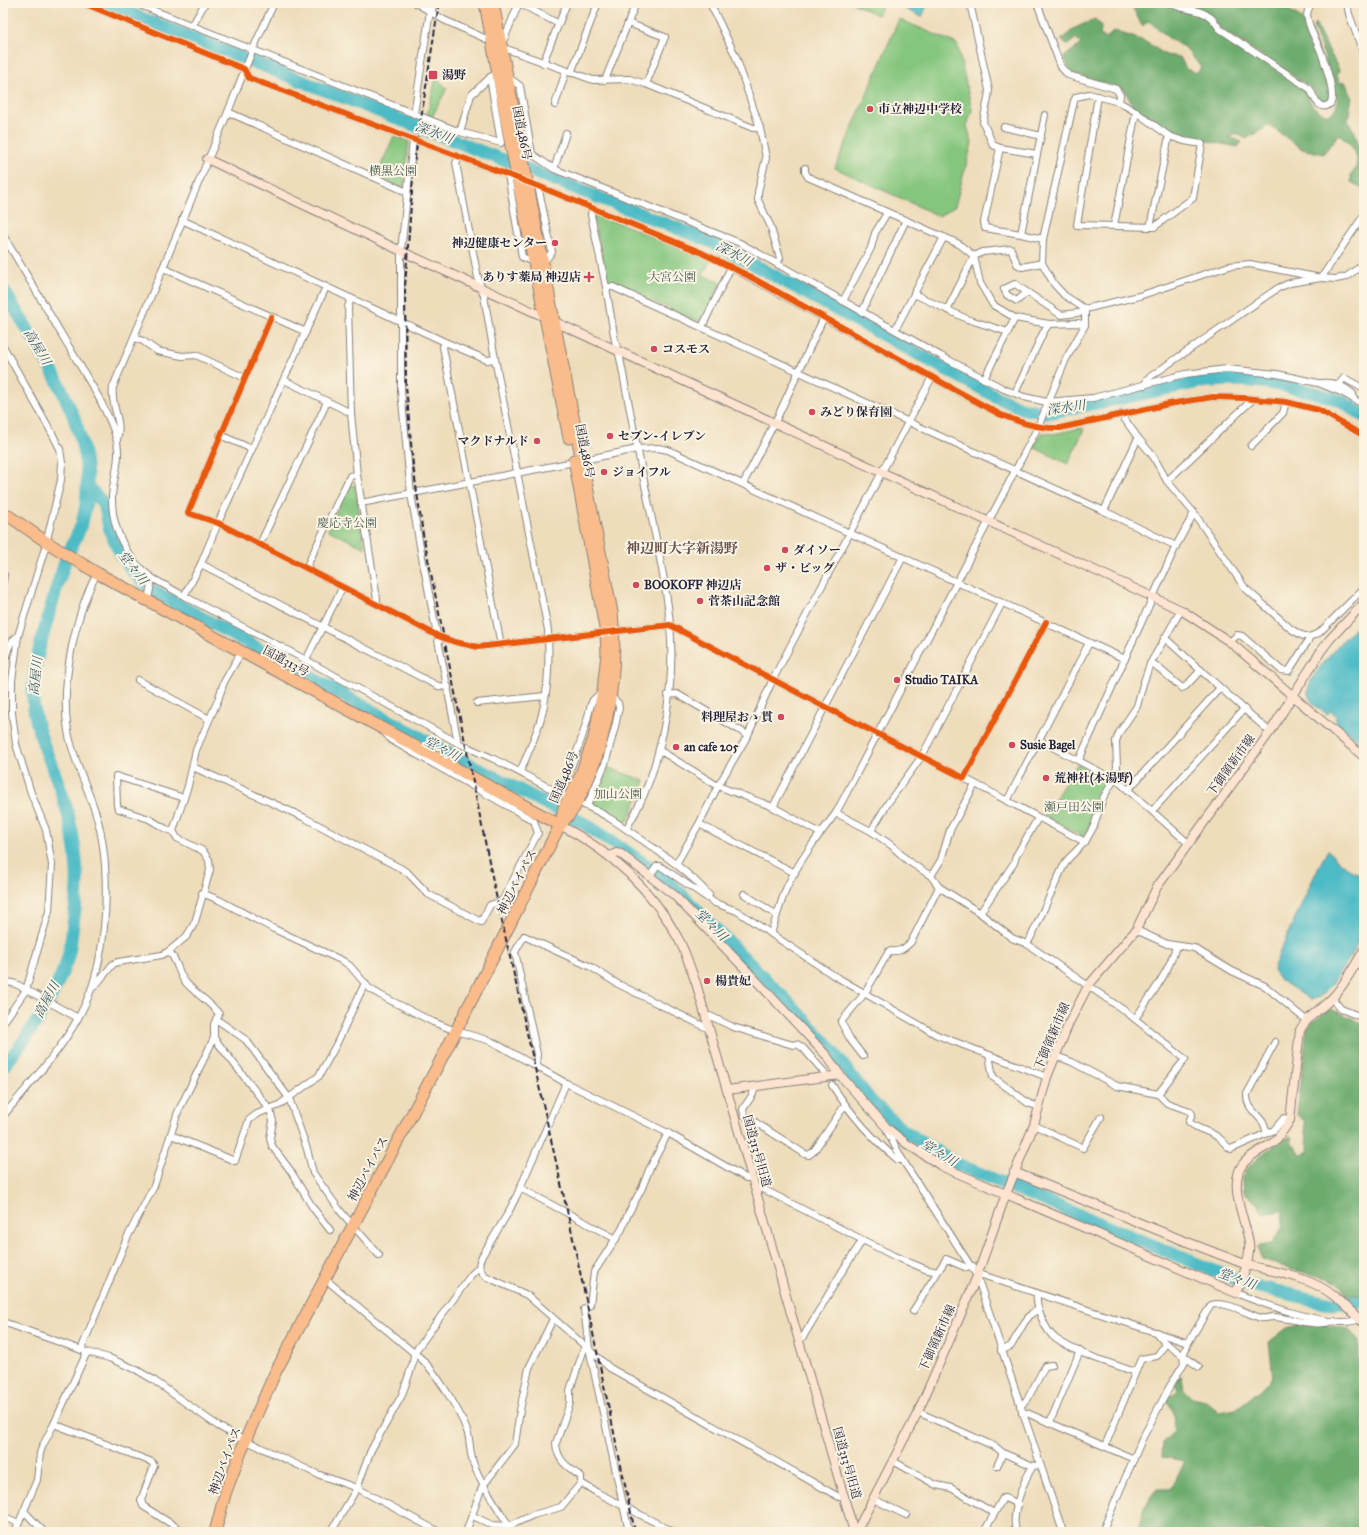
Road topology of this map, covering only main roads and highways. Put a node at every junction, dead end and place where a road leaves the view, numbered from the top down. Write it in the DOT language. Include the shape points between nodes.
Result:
graph roads {
  1 [pos="485,3"];
  2 [pos="493,3"];
  3 [pos="496,44"];
  4 [pos="517,154"];
  5 [pos="3,512"];
  6 [pos="565,816"];
  7 [pos="214,1532"];
  1 -- 3 [label="highway, 国道486号"];
  2 -- 3 [label="highway, 国道486号"];
  3 -- 4 [label="highway, 国道486号" via="507,76"];
  3 -- 4 [label="highway, 国道486号" via="494,73"];
  4 -- 6 [label="highway, 国道486号" via="578,461 612,612 610,632 614,652 602,737 588,778"];
  5 -- 6 [label="highway, 国道313号" via="95,571 148,597 242,652 378,725"];
  6 -- 7 [label="highway, 神辺バイパス" via="456,1031 275,1373 245,1441"];
}
